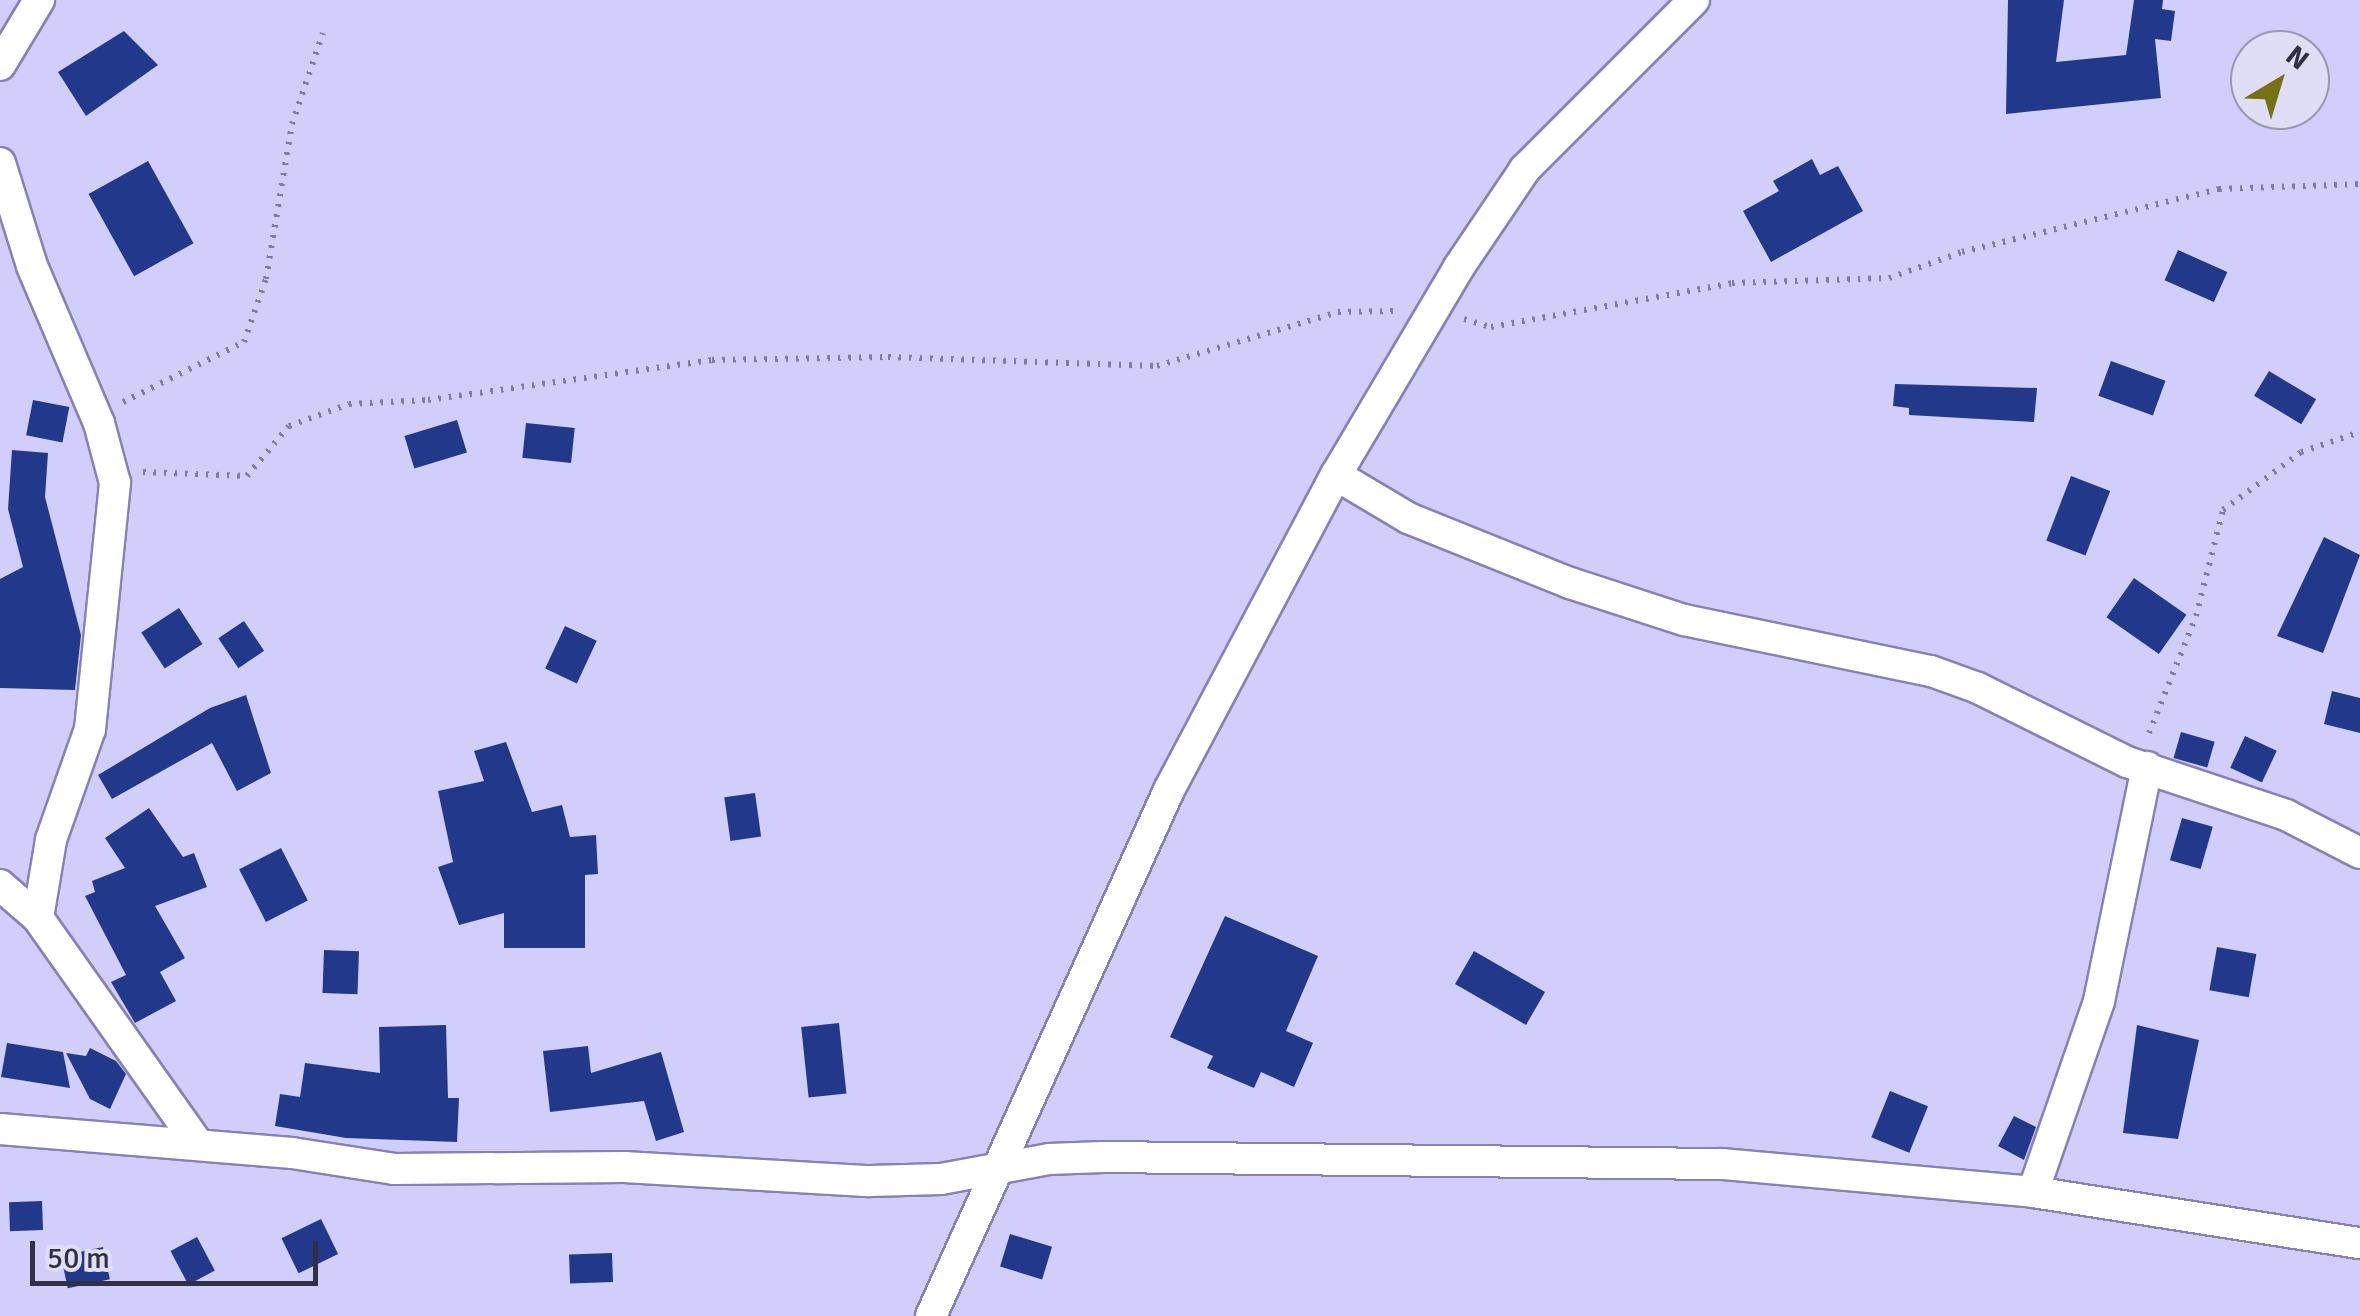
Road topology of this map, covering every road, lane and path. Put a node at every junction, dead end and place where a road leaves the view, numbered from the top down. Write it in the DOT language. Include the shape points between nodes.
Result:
graph roads {
  1 [pos="39,0"];
  2 [pos="1694,0"];
  3 [pos="323,34"];
  4 [pos="0,65"];
  5 [pos="0,164"];
  6 [pos="2360,184"];
  7 [pos="1434,310"];
  8 [pos="100,423"];
  9 [pos="2360,432"];
  10 [pos="112,471"];
  11 [pos="1336,475"];
  12 [pos="2137,765"];
  13 [pos="2360,854"];
  14 [pos="0,885"];
  15 [pos="38,918"];
  16 [pos="0,1129"];
  17 [pos="198,1144"];
  18 [pos="998,1168"];
  19 [pos="2032,1192"];
  20 [pos="2360,1243"];
  21 [pos="932,1316"];
  1 -- 4 [label="street"];
  2 -- 7 [label="street" via="1525,169"];
  3 -- 8 [label="path" via="292,124 266,279 244,342 136,392"];
  5 -- 8 [label="street" via="32,266"];
  6 -- 7 [label="path" via="2219,190 1962,252 1890,278 1732,283 1491,327"];
  7 -- 10 [label="path" via="1338,312 1157,366 888,357 712,360 428,400 348,404 289,426 247,476"];
  7 -- 11 [label="street"];
  8 -- 10 [label="street"];
  9 -- 12 [label="path" via="2301,452 2223,510 2196,616"];
  10 -- 15 [label="street" via="116,510 96,693 51,840"];
  11 -- 12 [label="street" via="1408,518 1570,583 1684,620 1931,671"];
  11 -- 18 [label="street" via="1169,790"];
  12 -- 13 [label="street" via="2286,815"];
  12 -- 19 [label="street" via="2100,1001"];
  14 -- 15 [label="street"];
  15 -- 17 [label="street"];
  16 -- 17 [label="street"];
  17 -- 18 [label="street" via="394,1169 624,1167 870,1181 940,1179"];
  18 -- 19 [label="street" via="1103,1157 1722,1164"];
  18 -- 21 [label="street"];
  19 -- 20 [label="street"];
}
